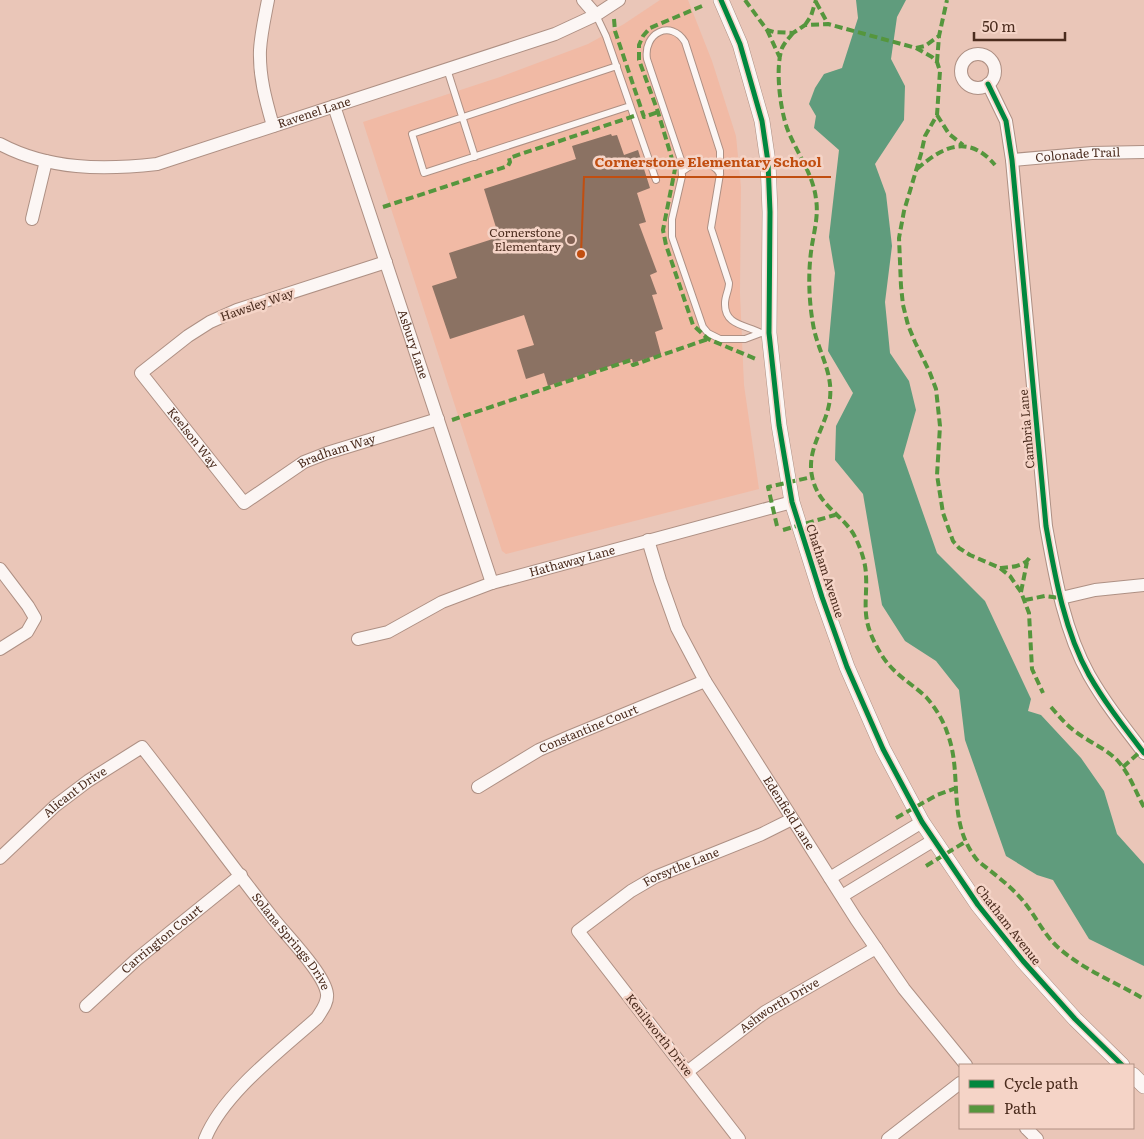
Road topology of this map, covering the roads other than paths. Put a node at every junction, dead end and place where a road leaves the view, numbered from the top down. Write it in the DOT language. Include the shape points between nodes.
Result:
graph roads {
  1 [pos="268,0"];
  2 [pos="583,0"];
  3 [pos="619,0"];
  4 [pos="721,0"];
  5 [pos="596,15"];
  6 [pos="617,66"];
  7 [pos="448,69"];
  8 [pos="988,84"];
  9 [pos="334,106"];
  10 [pos="630,106"];
  11 [pos="462,118"];
  12 [pos="273,126"];
  13 [pos="0,144"];
  14 [pos="1144,152"];
  15 [pos="474,157"];
  16 [pos="1012,160"];
  17 [pos="46,161"];
  18 [pos="683,171"];
  19 [pos="720,174"];
  20 [pos="656,180"];
  21 [pos="32,219"];
  22 [pos="386,262"];
  23 [pos="765,333"];
  24 [pos="141,373"];
  25 [pos="438,419"];
  26 [pos="792,502"];
  27 [pos="244,503"];
  28 [pos="648,540"];
  29 [pos="0,569"];
  30 [pos="492,583"];
  31 [pos="1144,585"];
  32 [pos="1061,598"];
  33 [pos="358,639"];
  34 [pos="0,650"];
  35 [pos="705,682"];
  36 [pos="1144,753"];
  37 [pos="154,762"];
  38 [pos="478,787"];
  39 [pos="792,819"];
  40 [pos="922,822"];
  41 [pos="934,840"];
  42 [pos="0,858"];
  43 [pos="241,876"];
  44 [pos="830,878"];
  45 [pos="842,896"];
  46 [pos="578,931"];
  47 [pos="876,948"];
  48 [pos="86,1006"];
  49 [pos="965,1064"];
  50 [pos="1121,1064"];
  51 [pos="687,1072"];
  52 [pos="1134,1076"];
  53 [pos="959,1084"];
  54 [pos="1144,1086"];
  55 [pos="1027,1129"];
  56 [pos="204,1139"];
  57 [pos="739,1139"];
  58 [pos="888,1139"];
  59 [pos="1038,1139"];
  1 -- 12 [label="street" via="260,48 264,93"];
  2 -- 5 [label="street"];
  3 -- 5 [label="street, Ravenel Lane"];
  4 -- 23 [label="street, Chatham Avenue" via="740,44 762,121 768,162 770,212"];
  5 -- 6 [label="lane"];
  5 -- 7 [label="street, Ravenel Lane" via="555,34"];
  6 -- 10 [label="lane"];
  6 -- 11 [label="lane"];
  7 -- 9 [label="street, Ravenel Lane"];
  7 -- 11 [label="lane"];
  8 -- 16 [label="street, Cambria Lane" via="1006,121"];
  9 -- 12 [label="street, Ravenel Lane"];
  9 -- 22 [label="street, Asbury Lane"];
  10 -- 15 [label="lane"];
  10 -- 20 [label="lane"];
  11 -- 15 [label="lane"];
  11 -- 15 [label="lane" via="412,134 424,173"];
  12 -- 17 [label="street, Ravenel Lane" via="157,164 94,168"];
  13 -- 17 [label="street, Ravenel Lane"];
  14 -- 16 [label="street, Colonade Trail"];
  16 -- 32 [label="street, Cambria Lane" via="1046,526"];
  17 -- 21 [label="street"];
  18 -- 19 [label="lane" via="695,164 703,164 717,169"];
  18 -- 19 [label="lane" via="645,49 653,37 665,30 681,35 685,42 720,151"];
  18 -- 23 [label="lane" via="672,219 672,237 699,319 708,333 720,339 745,339"];
  19 -- 23 [label="lane" via="711,228 729,283 725,306 737,325"];
  22 -- 24 [label="street, Hawsley Way" via="237,310 210,322"];
  22 -- 25 [label="street, Asbury Lane"];
  23 -- 26 [label="street, Chatham Avenue"];
  24 -- 27 [label="street, Keelson Way"];
  25 -- 27 [label="street, Bradham Way" via="304,462"];
  25 -- 30 [label="street, Asbury Lane"];
  26 -- 28 [label="street, Hathaway Lane"];
  26 -- 40 [label="street, Chatham Avenue" via="847,667 883,749"];
  28 -- 30 [label="street, Hathaway Lane"];
  28 -- 35 [label="street, Edenfield Lane" via="677,628"];
  29 -- 34 [label="street" via="34,618 26,632"];
  30 -- 33 [label="street, Hathaway Lane" via="442,602 388,632"];
  31 -- 32 [label="street" via="1094,590"];
  32 -- 36 [label="street, Cambria Lane" via="1072,636 1088,673 1110,709"];
  35 -- 38 [label="street, Constantine Court" via="547,747"];
  35 -- 39 [label="street, Edenfield Lane"];
  37 -- 42 [label="street, Alicant Drive" via="142,747 55,806"];
  37 -- 43 [label="street, Solana Springs Drive"];
  39 -- 44 [label="street, Edenfield Lane"];
  39 -- 46 [label="street, Forsythe Lane" via="655,877"];
  40 -- 41 [label="street, Chatham Avenue"];
  40 -- 44 [label="street"];
  41 -- 45 [label="street"];
  41 -- 50 [label="street, Chatham Avenue" via="978,905 1023,961"];
  43 -- 48 [label="street, Carrington Court" via="137,959"];
  43 -- 56 [label="street, Solana Springs Drive" via="314,969 327,994 325,1006 316,1018 242,1085"];
  44 -- 45 [label="street, Edenfield Lane"];
  45 -- 47 [label="street, Edenfield Lane"];
  46 -- 51 [label="street, Kenilworth Drive"];
  47 -- 49 [label="street, Edenfield Lane" via="904,989"];
  47 -- 51 [label="street, Ashworth Drive" via="765,1012"];
  51 -- 57 [label="street, Kenilworth Drive"];
  52 -- 54 [label="street"];
  53 -- 58 [label="street"];
  55 -- 59 [label="street"];
}
